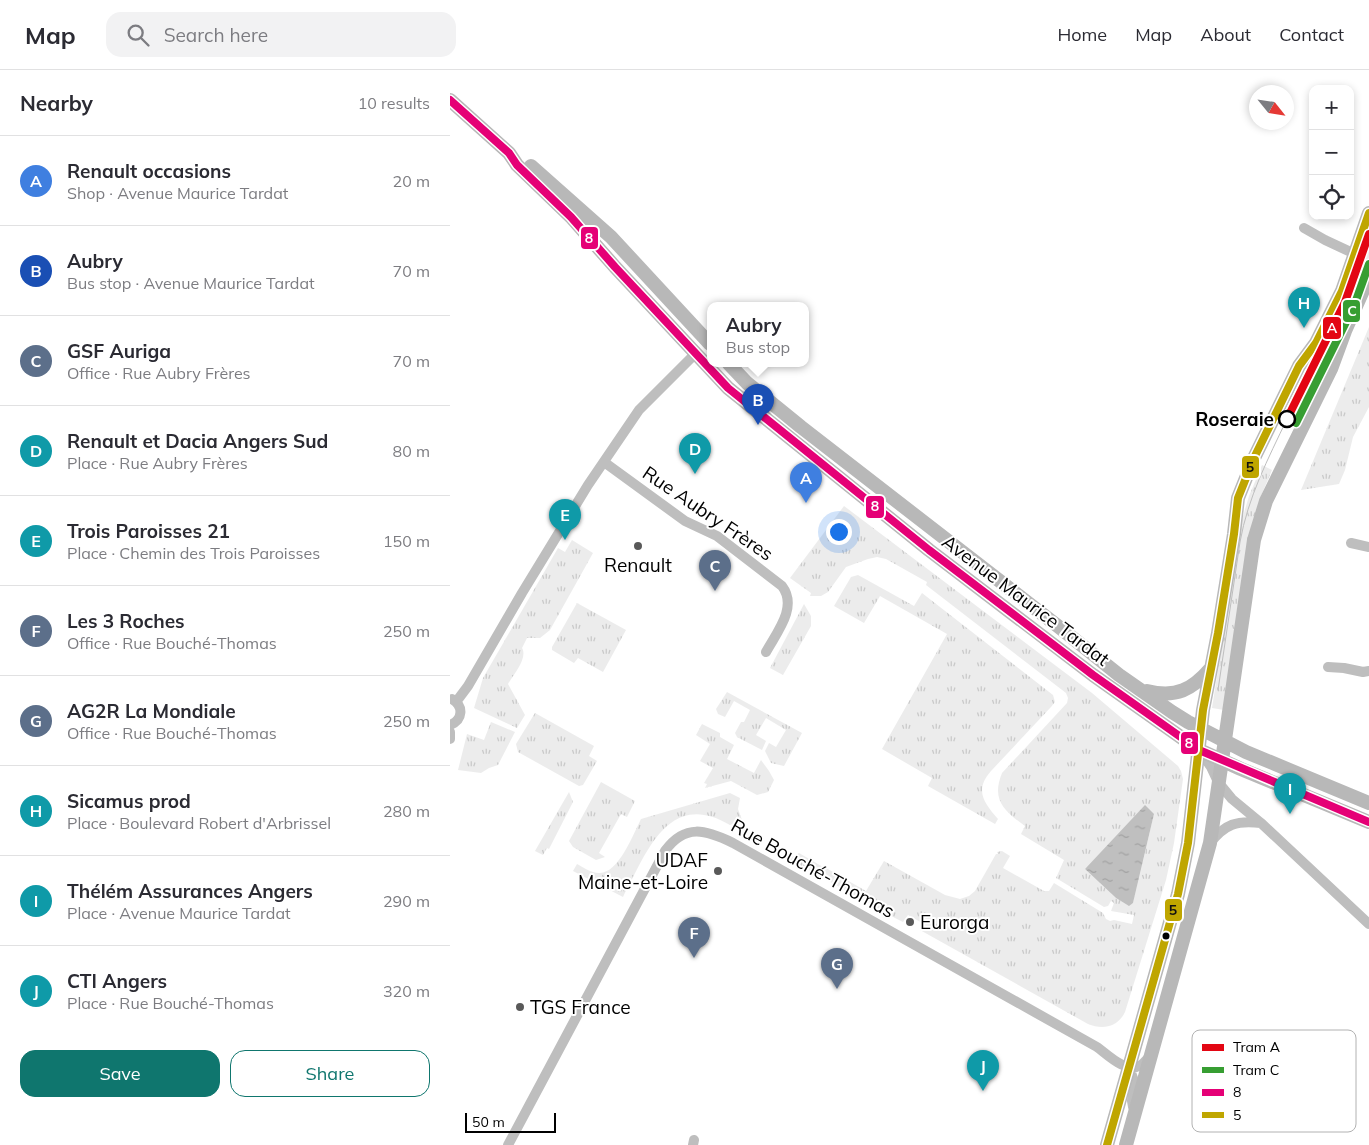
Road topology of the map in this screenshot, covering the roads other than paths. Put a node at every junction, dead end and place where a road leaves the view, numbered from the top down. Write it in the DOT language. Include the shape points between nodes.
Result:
graph roads {
  1 [pos="450,100"];
  2 [pos="509,153"];
  3 [pos="1369,213"];
  4 [pos="1304,228"];
  5 [pos="1355,254"];
  6 [pos="1369,277"];
  7 [pos="707,341"];
  8 [pos="695,354"];
  9 [pos="707,366"];
  10 [pos="708,367"];
  11 [pos="732,367"];
  12 [pos="604,462"];
  13 [pos="1351,542"];
  14 [pos="1369,548"];
  15 [pos="766,652"];
  16 [pos="1211,667"];
  17 [pos="1328,667"];
  18 [pos="1369,671"];
  19 [pos="1140,689"];
  20 [pos="453,700"];
  21 [pos="450,725"];
  22 [pos="1202,729"];
  23 [pos="450,732"];
  24 [pos="450,739"];
  25 [pos="1199,750"];
  26 [pos="1224,752"];
  27 [pos="1218,782"];
  28 [pos="1369,803"];
  29 [pos="1369,822"];
  30 [pos="1261,824"];
  31 [pos="1210,844"];
  32 [pos="1369,924"];
  33 [pos="1150,1056"];
  34 [pos="1129,1067"];
  35 [pos="1134,1115"];
  36 [pos="508,1145"];
  37 [pos="1107,1145"];
  38 [pos="1126,1145"];
  1 -- 2 [label="street"];
  2 -- 7 [label="street" via="524,160 611,237"];
  2 -- 8 [label="street, Avenue Maurice Tardat"];
  3 -- 5 [label="street"];
  4 -- 5 [label="street"];
  5 -- 16 [label="street" via="1342,291 1316,343 1299,366 1238,498"];
  6 -- 26 [label="street" via="1331,369 1266,501 1257,527"];
  8 -- 9 [label="street, Avenue Maurice Tardat"];
  8 -- 12 [label="street" via="638,410"];
  10 -- 25 [label="street, Avenue Maurice Tardat" via="737,396 929,550 1093,675"];
  11 -- 19 [label="street, Avenue Maurice Tardat" via="801,427"];
  12 -- 15 [label="street, Rue Aubry Frères" via="685,521 717,536 782,586 788,597 788,608"];
  12 -- 20 [label="street" via="522,592 468,686"];
  13 -- 14 [label="street"];
  16 -- 19 [label="street" via="1193,685 1180,692 1164,694"];
  16 -- 22 [label="street"];
  17 -- 18 [label="street"];
  19 -- 22 [label="street, Avenue Maurice Tardat"];
  20 -- 21 [label="street" via="460,713 457,721"];
  22 -- 25 [label="street"];
  22 -- 26 [label="street, Avenue Maurice Tardat"];
  23 -- 24 [label="street"];
  25 -- 26 [label="street, Avenue Maurice Tardat"];
  25 -- 27 [label="street"];
  25 -- 34 [label="street" via="1188,844 1178,894"];
  26 -- 27 [label="street"];
  26 -- 28 [label="street, Avenue Maurice Tardat"];
  26 -- 29 [label="street, Avenue Maurice Tardat"];
  27 -- 30 [label="street"];
  27 -- 31 [label="street"];
  30 -- 31 [label="street" via="1233,823"];
  30 -- 32 [label="street"];
  31 -- 33 [label="street"];
  33 -- 34 [label="street" via="1140,1066"];
  33 -- 35 [label="street"];
  34 -- 35 [label="street" via="1134,1081"];
  34 -- 36 [label="street, Rue Bouché-Thomas" via="733,843 706,832 691,832 676,839 665,851"];
  34 -- 37 [label="street"];
  35 -- 38 [label="street"];
}
